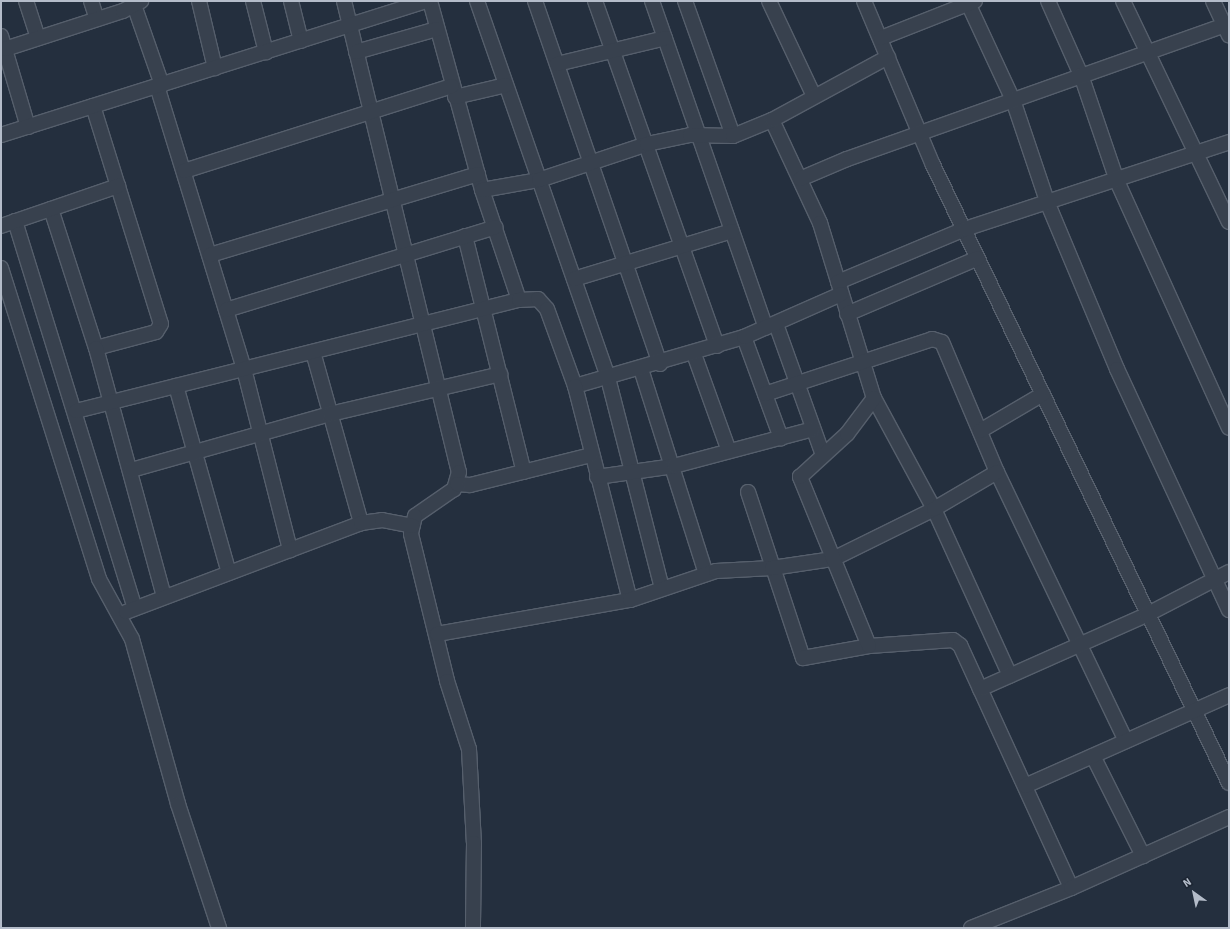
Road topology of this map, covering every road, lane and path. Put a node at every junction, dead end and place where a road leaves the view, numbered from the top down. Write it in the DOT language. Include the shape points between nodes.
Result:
graph roads {
  1 [pos="26,1"];
  2 [pos="91,1"];
  3 [pos="199,1"];
  4 [pos="253,1"];
  5 [pos="291,1"];
  6 [pos="344,1"];
  7 [pos="428,1"];
  8 [pos="477,1"];
  9 [pos="535,1"];
  10 [pos="595,1"];
  11 [pos="652,1"];
  12 [pos="685,1"];
  13 [pos="769,1"];
  14 [pos="864,1"];
  15 [pos="1048,1"];
  16 [pos="1123,1"];
  17 [pos="1213,1"];
  18 [pos="970,2"];
  19 [pos="138,3"];
  20 [pos="97,19"];
  21 [pos="350,25"];
  22 [pos="1227,28"];
  23 [pos="437,29"];
  24 [pos="38,38"];
  25 [pos="665,38"];
  26 [pos="881,38"];
  27 [pos="301,41"];
  28 [pos="3,42"];
  29 [pos="612,50"];
  30 [pos="1146,51"];
  31 [pos="266,52"];
  32 [pos="356,52"];
  33 [pos="888,57"];
  34 [pos="557,64"];
  35 [pos="214,68"];
  36 [pos="1081,75"];
  37 [pos="506,84"];
  38 [pos="160,85"];
  39 [pos="454,91"];
  40 [pos="814,96"];
  41 [pos="1013,100"];
  42 [pos="93,106"];
  43 [pos="371,111"];
  44 [pos="772,120"];
  45 [pos="28,127"];
  46 [pos="921,134"];
  47 [pos="1,135"];
  48 [pos="699,135"];
  49 [pos="733,136"];
  50 [pos="1229,142"];
  51 [pos="647,144"];
  52 [pos="1195,154"];
  53 [pos="592,164"];
  54 [pos="184,171"];
  55 [pos="478,174"];
  56 [pos="800,179"];
  57 [pos="539,180"];
  58 [pos="1117,181"];
  59 [pos="118,186"];
  60 [pos="482,190"];
  61 [pos="392,199"];
  62 [pos="1048,204"];
  63 [pos="51,209"];
  64 [pos="15,221"];
  65 [pos="1229,222"];
  66 [pos="1,226"];
  67 [pos="494,227"];
  68 [pos="965,229"];
  69 [pos="732,231"];
  70 [pos="465,236"];
  71 [pos="682,245"];
  72 [pos="210,255"];
  73 [pos="404,255"];
  74 [pos="978,258"];
  75 [pos="626,262"];
  76 [pos="1,268"];
  77 [pos="574,279"];
  78 [pos="839,288"];
  79 [pos="519,300"];
  80 [pos="483,309"];
  81 [pos="226,310"];
  82 [pos="847,314"];
  83 [pos="420,325"];
  84 [pos="771,326"];
  85 [pos="744,337"];
  86 [pos="717,346"];
  87 [pos="96,348"];
  88 [pos="313,352"];
  89 [pos="694,354"];
  90 [pos="862,361"];
  91 [pos="660,364"];
  92 [pos="244,369"];
  93 [pos="641,369"];
  94 [pos="500,374"];
  95 [pos="608,378"];
  96 [pos="796,383"];
  97 [pos="176,386"];
  98 [pos="575,386"];
  99 [pos="436,389"];
  100 [pos="765,394"];
  101 [pos="1043,394"];
  102 [pos="874,398"];
  103 [pos="112,402"];
  104 [pos="76,411"];
  105 [pos="330,414"];
  106 [pos="1229,428"];
  107 [pos="813,429"];
  108 [pos="980,431"];
  109 [pos="261,434"];
  110 [pos="781,438"];
  111 [pos="729,451"];
  112 [pos="193,453"];
  113 [pos="592,455"];
  114 [pos="823,455"];
  115 [pos="674,466"];
  116 [pos="132,470"];
  117 [pos="634,471"];
  118 [pos="524,472"];
  119 [pos="997,472"];
  120 [pos="598,477"];
  121 [pos="457,484"];
  122 [pos="748,492"];
  123 [pos="934,509"];
  124 [pos="361,523"];
  125 [pos="412,526"];
  126 [pos="290,550"];
  127 [pos="833,559"];
  128 [pos="772,568"];
  129 [pos="229,572"];
  130 [pos="1229,572"];
  131 [pos="706,574"];
  132 [pos="1215,578"];
  133 [pos="662,588"];
  134 [pos="164,597"];
  135 [pos="630,600"];
  136 [pos="135,608"];
  137 [pos="1229,610"];
  138 [pos="120,614"];
  139 [pos="1146,615"];
  140 [pos="437,634"];
  141 [pos="868,646"];
  142 [pos="1080,646"];
  143 [pos="1010,676"];
  144 [pos="980,689"];
  145 [pos="1229,695"];
  146 [pos="1195,711"];
  147 [pos="1126,741"];
  148 [pos="1093,756"];
  149 [pos="1228,780"];
  150 [pos="1025,786"];
  151 [pos="1229,817"];
  152 [pos="1143,856"];
  153 [pos="1071,888"];
  154 [pos="219,928"];
  155 [pos="473,928"];
  156 [pos="971,928"];
  1 -- 24 [label="street"];
  2 -- 20 [label="street"];
  3 -- 35 [label="street"];
  4 -- 31 [label="street"];
  5 -- 27 [label="street"];
  6 -- 21 [label="street"];
  7 -- 21 [label="street"];
  7 -- 23 [label="street"];
  8 -- 37 [label="street"];
  9 -- 34 [label="street"];
  10 -- 29 [label="street"];
  11 -- 25 [label="street"];
  12 -- 49 [label="street"];
  13 -- 40 [label="street"];
  14 -- 26 [label="street"];
  15 -- 36 [label="street"];
  16 -- 30 [label="street"];
  17 -- 22 [label="street"];
  18 -- 26 [label="street"];
  18 -- 41 [label="street"];
  19 -- 20 [label="street"];
  19 -- 38 [label="street"];
  20 -- 24 [label="street"];
  21 -- 27 [label="street"];
  21 -- 32 [label="street"];
  22 -- 30 [label="street"];
  23 -- 32 [label="street"];
  23 -- 39 [label="street"];
  24 -- 28 [label="street"];
  25 -- 29 [label="street"];
  25 -- 48 [label="street"];
  26 -- 33 [label="street"];
  27 -- 31 [label="street"];
  28 -- 45 [label="street"];
  29 -- 34 [label="street"];
  29 -- 51 [label="street"];
  30 -- 36 [label="street"];
  30 -- 52 [label="street"];
  31 -- 35 [label="street"];
  32 -- 43 [label="street"];
  33 -- 40 [label="street"];
  33 -- 46 [label="street"];
  34 -- 53 [label="street"];
  35 -- 38 [label="street"];
  36 -- 41 [label="street"];
  36 -- 58 [label="street"];
  37 -- 39 [label="street"];
  37 -- 57 [label="street"];
  38 -- 42 [label="street"];
  38 -- 54 [label="street"];
  39 -- 43 [label="street"];
  39 -- 55 [label="street"];
  40 -- 44 [label="street"];
  41 -- 46 [label="street"];
  41 -- 62 [label="street"];
  42 -- 45 [label="street"];
  42 -- 59 [label="street"];
  43 -- 54 [label="street"];
  43 -- 61 [label="street"];
  44 -- 49 [label="street"];
  44 -- 56 [label="street"];
  45 -- 47 [label="street"];
  46 -- 56 [label="street" via="847,159"];
  46 -- 68 [label="street"];
  48 -- 49 [label="street"];
  48 -- 51 [label="street"];
  48 -- 69 [label="street"];
  50 -- 52 [label="street"];
  51 -- 53 [label="street"];
  51 -- 71 [label="street"];
  52 -- 58 [label="street"];
  52 -- 65 [label="street"];
  53 -- 57 [label="street"];
  53 -- 75 [label="street"];
  54 -- 72 [label="street"];
  55 -- 60 [label="street"];
  55 -- 61 [label="street"];
  56 -- 78 [label="street" via="820,223"];
  57 -- 60 [label="street"];
  57 -- 77 [label="street"];
  58 -- 62 [label="street"];
  58 -- 106 [label="street"];
  59 -- 63 [label="street"];
  59 -- 87 [label="street" via="161,324 156,332"];
  60 -- 67 [label="street"];
  61 -- 72 [label="street"];
  61 -- 73 [label="street"];
  62 -- 68 [label="street"];
  62 -- 132 [label="street" via="1118,369"];
  63 -- 64 [label="street"];
  63 -- 87 [label="street"];
  64 -- 66 [label="street"];
  64 -- 104 [label="street"];
  67 -- 70 [label="street"];
  67 -- 79 [label="street"];
  68 -- 74 [label="street"];
  68 -- 78 [label="street"];
  69 -- 71 [label="street"];
  69 -- 84 [label="street"];
  70 -- 73 [label="street"];
  70 -- 80 [label="street"];
  71 -- 75 [label="street"];
  71 -- 86 [label="street"];
  72 -- 81 [label="street"];
  73 -- 81 [label="street"];
  73 -- 83 [label="street"];
  74 -- 82 [label="street"];
  74 -- 101 [label="street"];
  75 -- 77 [label="street"];
  75 -- 91 [label="street"];
  76 -- 138 [label="street" via="100,578"];
  77 -- 95 [label="street"];
  78 -- 82 [label="street"];
  78 -- 84 [label="street"];
  79 -- 80 [label="street"];
  79 -- 98 [label="street" via="538,299 547,309"];
  80 -- 83 [label="street"];
  80 -- 94 [label="street"];
  81 -- 92 [label="street"];
  82 -- 90 [label="street"];
  83 -- 88 [label="street"];
  83 -- 99 [label="street"];
  84 -- 85 [label="street"];
  84 -- 96 [label="street"];
  85 -- 86 [label="street"];
  85 -- 100 [label="street"];
  86 -- 89 [label="street"];
  87 -- 103 [label="street"];
  88 -- 92 [label="street"];
  88 -- 105 [label="street"];
  89 -- 91 [label="street"];
  89 -- 111 [label="street"];
  90 -- 96 [label="street"];
  90 -- 102 [label="street"];
  90 -- 108 [label="street" via="938,340 945,348"];
  91 -- 93 [label="street"];
  92 -- 97 [label="street"];
  92 -- 109 [label="street"];
  93 -- 95 [label="street"];
  93 -- 115 [label="street"];
  94 -- 99 [label="street"];
  94 -- 118 [label="street"];
  95 -- 98 [label="street"];
  95 -- 117 [label="street"];
  96 -- 100 [label="street"];
  96 -- 107 [label="street"];
  97 -- 103 [label="street"];
  97 -- 112 [label="street"];
  98 -- 113 [label="street"];
  99 -- 105 [label="street"];
  99 -- 121 [label="street" via="458,472"];
  100 -- 110 [label="street"];
  101 -- 108 [label="street"];
  101 -- 139 [label="street"];
  102 -- 114 [label="street" via="847,434"];
  102 -- 123 [label="street"];
  103 -- 104 [label="street"];
  103 -- 116 [label="street"];
  104 -- 136 [label="street"];
  105 -- 109 [label="street"];
  105 -- 124 [label="street"];
  107 -- 110 [label="street"];
  107 -- 114 [label="street"];
  108 -- 119 [label="street"];
  109 -- 112 [label="street"];
  109 -- 126 [label="street"];
  110 -- 111 [label="street"];
  111 -- 115 [label="street"];
  112 -- 116 [label="street"];
  112 -- 129 [label="street"];
  113 -- 118 [label="street"];
  113 -- 120 [label="street"];
  114 -- 127 [label="street" via="800,477"];
  115 -- 117 [label="street"];
  115 -- 131 [label="street"];
  116 -- 134 [label="street"];
  117 -- 120 [label="street"];
  117 -- 133 [label="street"];
  118 -- 121 [label="street" via="470,485"];
  119 -- 123 [label="street"];
  119 -- 142 [label="street"];
  120 -- 135 [label="street"];
  121 -- 125 [label="street" via="422,510"];
  122 -- 128 [label="street"];
  123 -- 127 [label="street"];
  123 -- 143 [label="street"];
  124 -- 125 [label="street" via="382,520"];
  124 -- 126 [label="street"];
  125 -- 140 [label="street" via="411,534"];
  126 -- 129 [label="street"];
  127 -- 128 [label="street"];
  127 -- 141 [label="street"];
  128 -- 131 [label="street"];
  128 -- 141 [label="street" via="803,658"];
  129 -- 134 [label="street"];
  130 -- 132 [label="street"];
  131 -- 133 [label="street"];
  132 -- 137 [label="street"];
  132 -- 139 [label="street"];
  133 -- 135 [label="street"];
  134 -- 136 [label="street"];
  135 -- 140 [label="street"];
  136 -- 138 [label="street"];
  138 -- 154 [label="street" via="132,639 178,804"];
  139 -- 142 [label="street"];
  139 -- 146 [label="street"];
  140 -- 155 [label="street" via="472,768"];
  141 -- 144 [label="street" via="956,642"];
  142 -- 143 [label="street"];
  142 -- 147 [label="street"];
  143 -- 144 [label="street"];
  144 -- 150 [label="street"];
  145 -- 146 [label="street"];
  146 -- 147 [label="street"];
  146 -- 149 [label="street"];
  147 -- 148 [label="street"];
  148 -- 150 [label="street"];
  148 -- 152 [label="street"];
  150 -- 153 [label="street"];
  151 -- 152 [label="street"];
  152 -- 153 [label="street"];
  153 -- 156 [label="street"];
}
